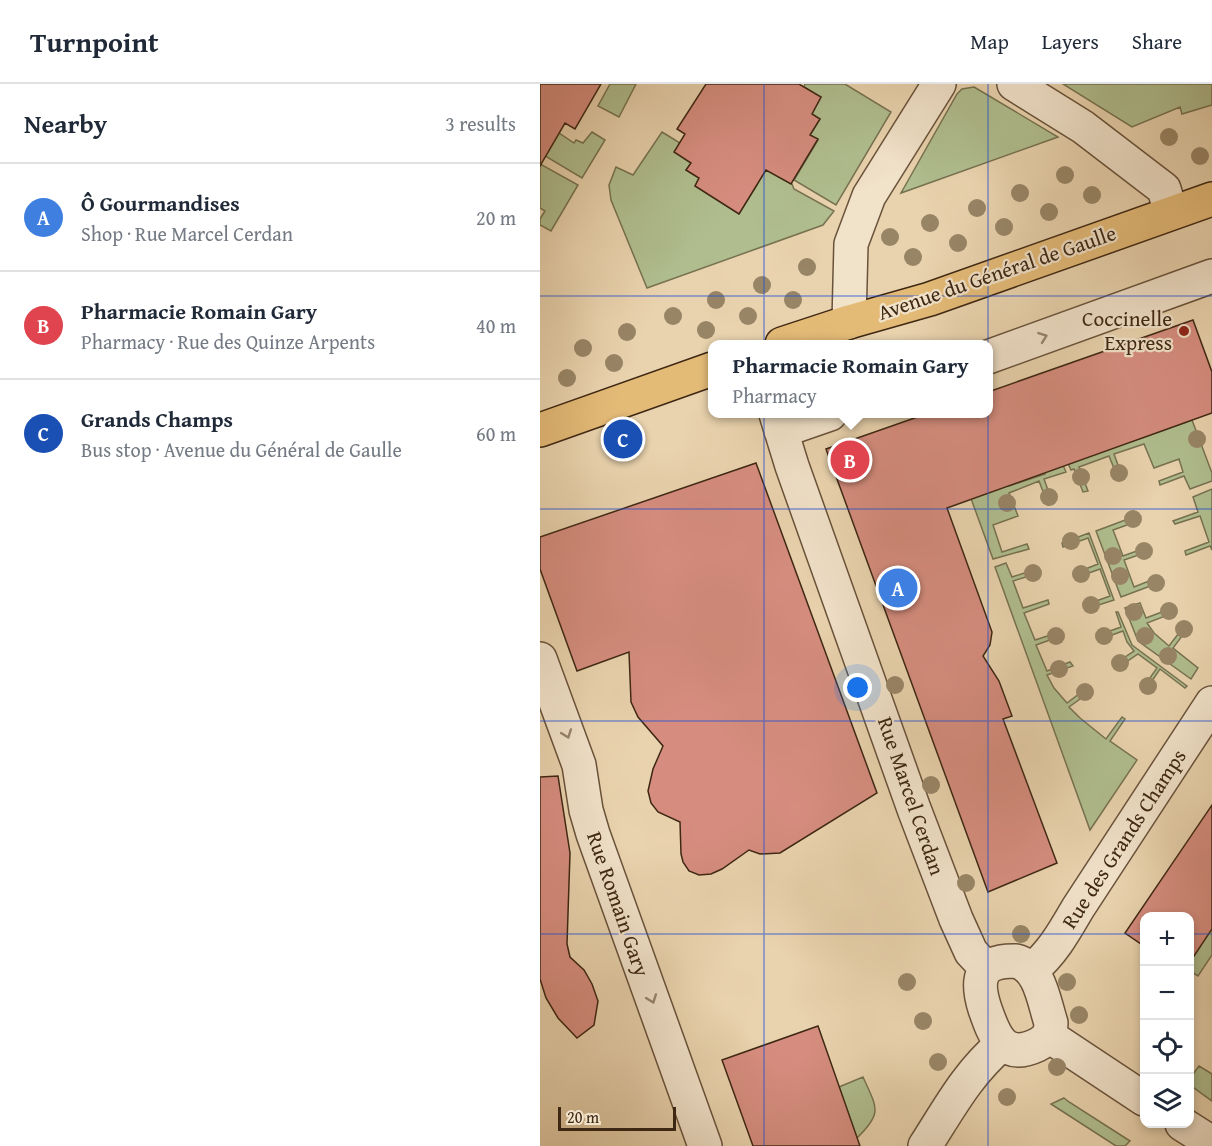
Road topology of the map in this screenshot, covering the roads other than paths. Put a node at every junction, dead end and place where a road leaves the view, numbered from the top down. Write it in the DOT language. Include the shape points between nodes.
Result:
graph roads {
  1 [pos="939,84"];
  2 [pos="1014,84"];
  3 [pos="1212,199"];
  4 [pos="1171,213"];
  5 [pos="1209,286"];
  6 [pos="849,322"];
  7 [pos="797,340"];
  8 [pos="993,355"];
  9 [pos="708,370"];
  10 [pos="804,418"];
  11 [pos="778,422"];
  12 [pos="540,430"];
  13 [pos="540,659"];
  14 [pos="1212,703"];
  15 [pos="986,968"];
  16 [pos="1032,970"];
  17 [pos="1049,1036"];
  18 [pos="1002,1044"];
  19 [pos="1140,1096"];
  20 [pos="1188,1128"];
  21 [pos="1212,1143"];
  22 [pos="705,1146"];
  23 [pos="925,1146"];
  1 -- 6 [label="street" via="869,196 851,243"];
  2 -- 4 [label="street" via="1083,127 1164,189"];
  3 -- 4 [label="main road, Avenue du Général de Gaulle"];
  4 -- 6 [label="main road, Avenue du Général de Gaulle" via="962,288"];
  8 -- 5 [label="street, one-way"];
  6 -- 7 [label="main road, Avenue du Général de Gaulle"];
  9 -- 12 [label="main road"];
  10 -- 11 [label="street"];
  11 -- 15 [label="street, Rue Marcel Cerdan" via="937,869 964,938"];
  13 -- 22 [label="street, Rue Romain Gary, one-way" via="579,765 593,834"];
  14 -- 16 [label="street, Rue des Grands Champs" via="1061,940"];
  15 -- 16 [label="street" via="998,962 1016,961"];
  15 -- 18 [label="street" via="979,986 981,996"];
  16 -- 17 [label="street" via="1051,1023"];
  17 -- 18 [label="street" via="1020,1050"];
  17 -- 19 [label="street"];
  18 -- 23 [label="street" via="969,1077"];
  20 -- 21 [label="street"];
}
